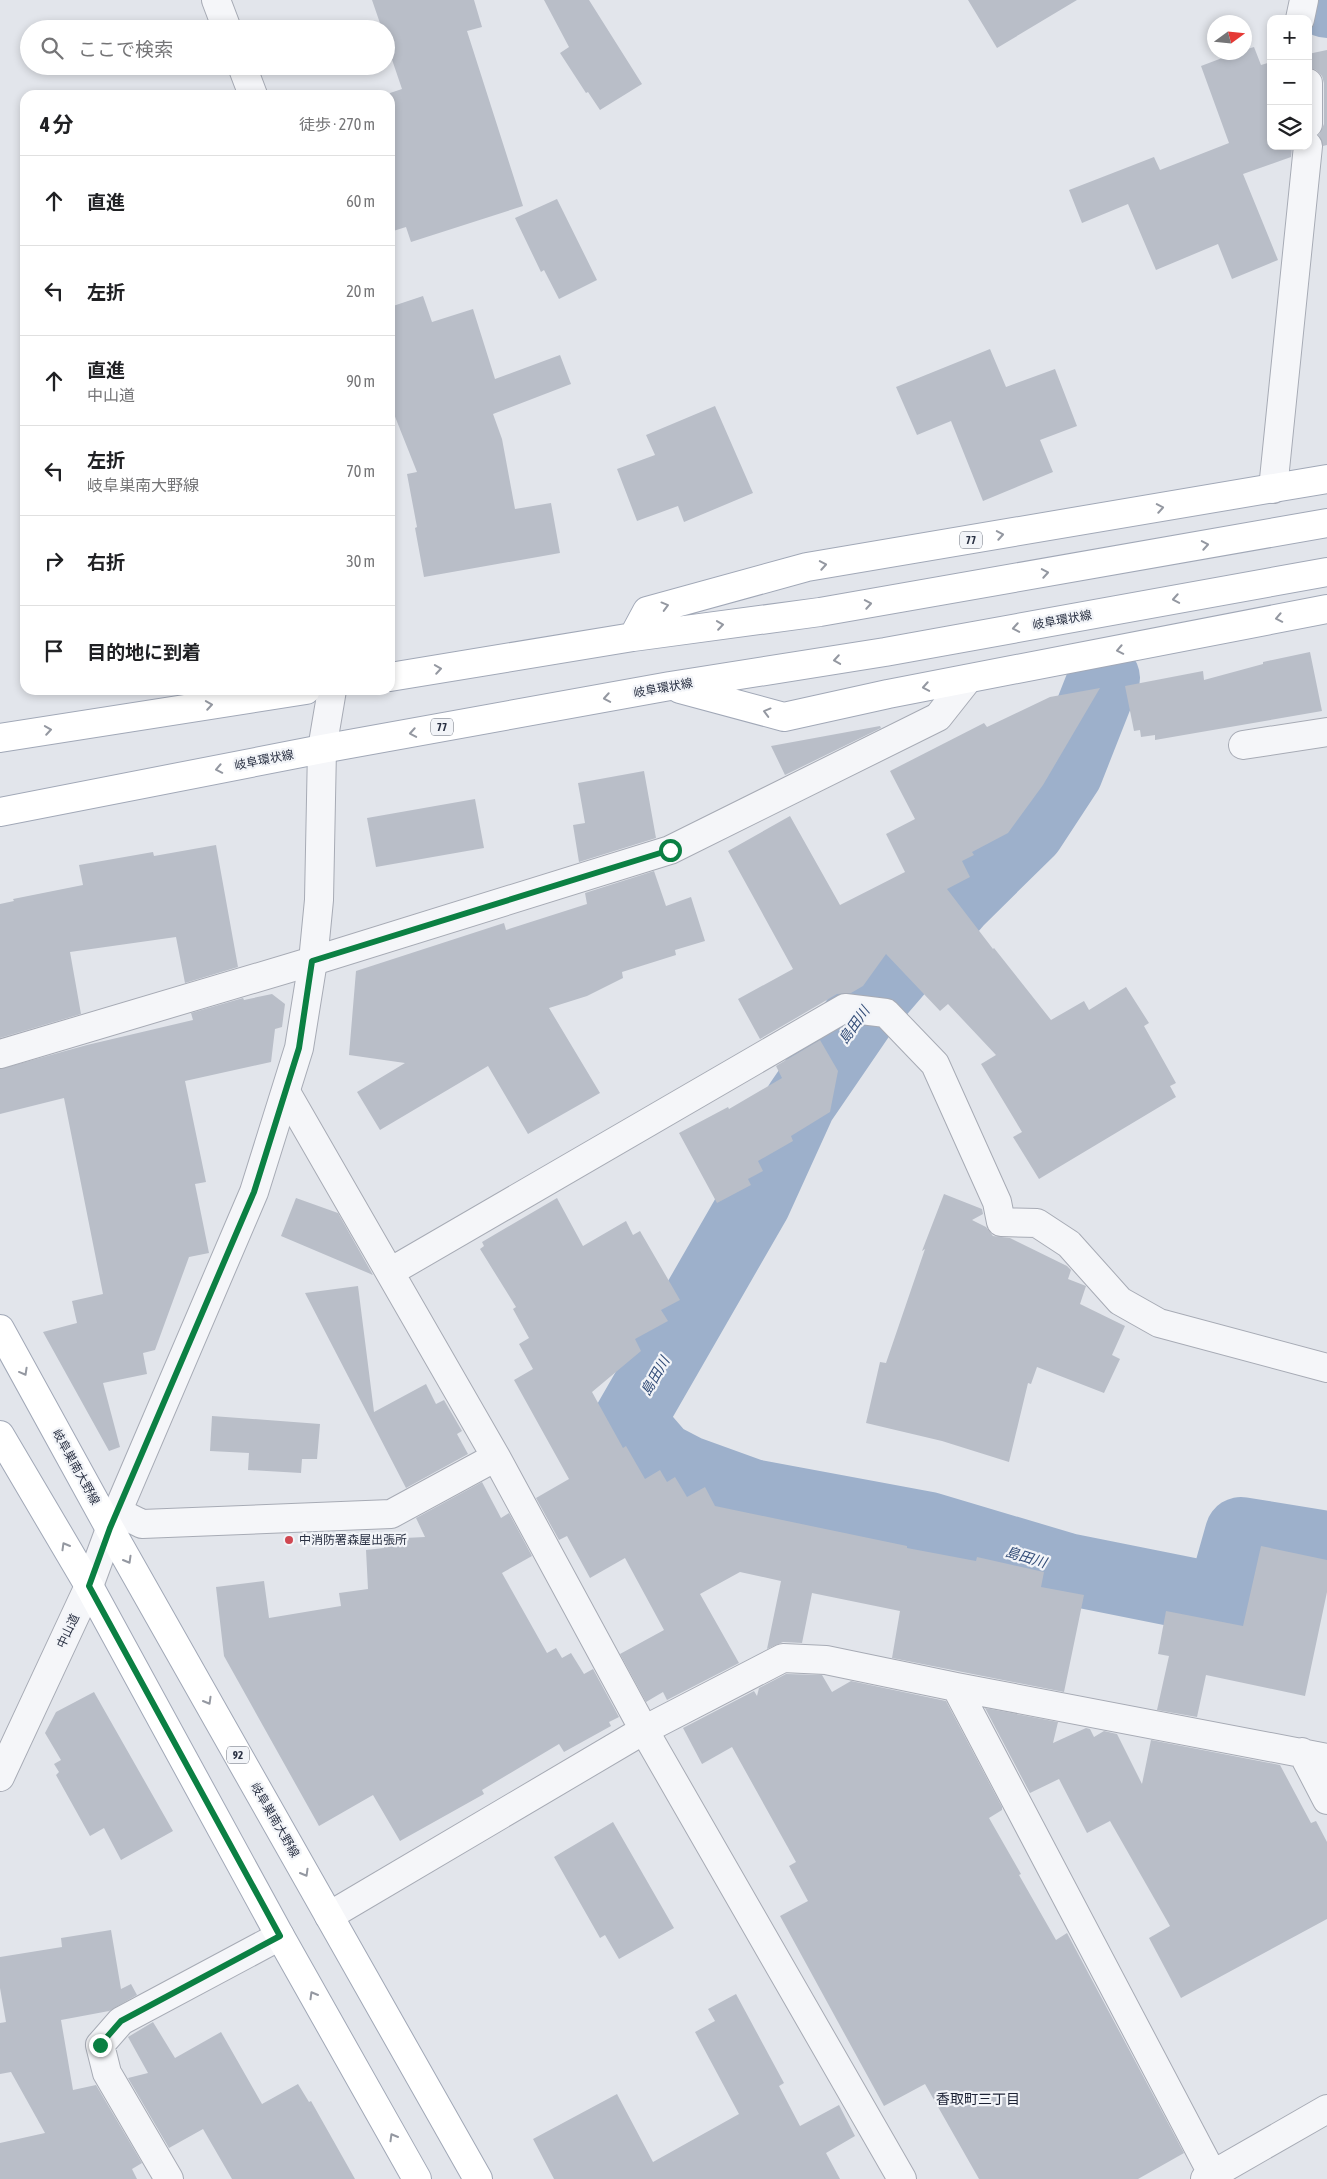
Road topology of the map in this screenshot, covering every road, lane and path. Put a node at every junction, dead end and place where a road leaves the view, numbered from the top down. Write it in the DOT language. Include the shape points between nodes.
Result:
graph roads {
  1 [pos="216,0"];
  2 [pos="1304,0"];
  3 [pos="1301,15"];
  4 [pos="224,20"];
  5 [pos="245,75"];
  6 [pos="251,90"];
  7 [pos="1308,150"];
  8 [pos="1327,479"];
  9 [pos="1273,489"];
  10 [pos="1327,523"];
  11 [pos="1327,572"];
  12 [pos="1327,610"];
  13 [pos="633,637"];
  14 [pos="395,675"];
  15 [pos="968,679"];
  16 [pos="670,686"];
  17 [pos="274,695"];
  18 [pos="331,695"];
  19 [pos="1327,732"];
  20 [pos="0,738"];
  21 [pos="1243,745"];
  22 [pos="322,749"];
  23 [pos="0,812"];
  24 [pos="312,961"];
  25 [pos="0,1054"];
  26 [pos="286,1092"];
  27 [pos="390,1272"];
  28 [pos="0,1329"];
  29 [pos="1327,1368"];
  30 [pos="0,1435"];
  31 [pos="496,1456"];
  32 [pos="114,1520"];
  33 [pos="89,1586"];
  34 [pos="956,1687"];
  35 [pos="644,1730"];
  36 [pos="1315,1755"];
  37 [pos="0,1777"];
  38 [pos="1327,1800"];
  39 [pos="329,1916"];
  40 [pos="280,1936"];
  41 [pos="1327,2109"];
  42 [pos="1211,2178"];
  43 [pos="168,2179"];
  44 [pos="417,2179"];
  45 [pos="478,2179"];
  46 [pos="902,2179"];
  1 -- 4 [label="street"];
  2 -- 3 [label="street"];
  5 -- 6 [label="street"];
  7 -- 9 [label="street"];
  8 -- 9 [label="main road, 77"];
  13 -- 9 [label="main road, 77, one-way" via="647,611 807,567"];
  13 -- 10 [label="main road, one-way" via="820,612"];
  11 -- 16 [label="main road, 岐阜環状線 / 77, one-way" via="885,652"];
  12 -- 15 [label="main road, 77, one-way"];
  14 -- 13 [label="main road, one-way"];
  15 -- 16 [label="main road, 77, one-way" via="784,717"];
  15 -- 24 [label="street" via="938,717 670,850"];
  16 -- 22 [label="main road, 岐阜環状線 / 77, one-way"];
  20 -- 17 [label="main road, one-way"];
  18 -- 22 [label="street"];
  19 -- 21 [label="street"];
  22 -- 23 [label="main road, 岐阜環状線 / 77, one-way"];
  22 -- 24 [label="street, 中山道" via="318,900"];
  24 -- 25 [label="street"];
  24 -- 26 [label="street, 中山道" via="299,1048"];
  26 -- 27 [label="street"];
  26 -- 32 [label="street, 中山道" via="254,1192"];
  27 -- 29 [label="street" via="845,1008 886,1013 935,1064 997,1202 1001,1222 1037,1223 1069,1244 1120,1301 1159,1322"];
  27 -- 31 [label="street"];
  28 -- 32 [label="main road, 岐阜巣南大野線 / 92, one-way"];
  33 -- 30 [label="main road, one-way"];
  31 -- 32 [label="street" via="391,1514 142,1524"];
  31 -- 35 [label="street"];
  32 -- 33 [label="street, 中山道"];
  32 -- 39 [label="main road, 岐阜巣南大野線 / 92, one-way"];
  33 -- 37 [label="street, 中山道"];
  33 -- 40 [label="main road"];
  34 -- 35 [label="street" via="826,1660 783,1658"];
  34 -- 36 [label="street"];
  34 -- 42 [label="street"];
  35 -- 39 [label="street"];
  35 -- 46 [label="street"];
  36 -- 38 [label="street"];
  39 -- 45 [label="main road, 岐阜巣南大野線 / 92"];
  40 -- 43 [label="street" via="121,2021 100,2045 107,2073"];
  44 -- 40 [label="main road, one-way"];
  41 -- 42 [label="street"];
}
